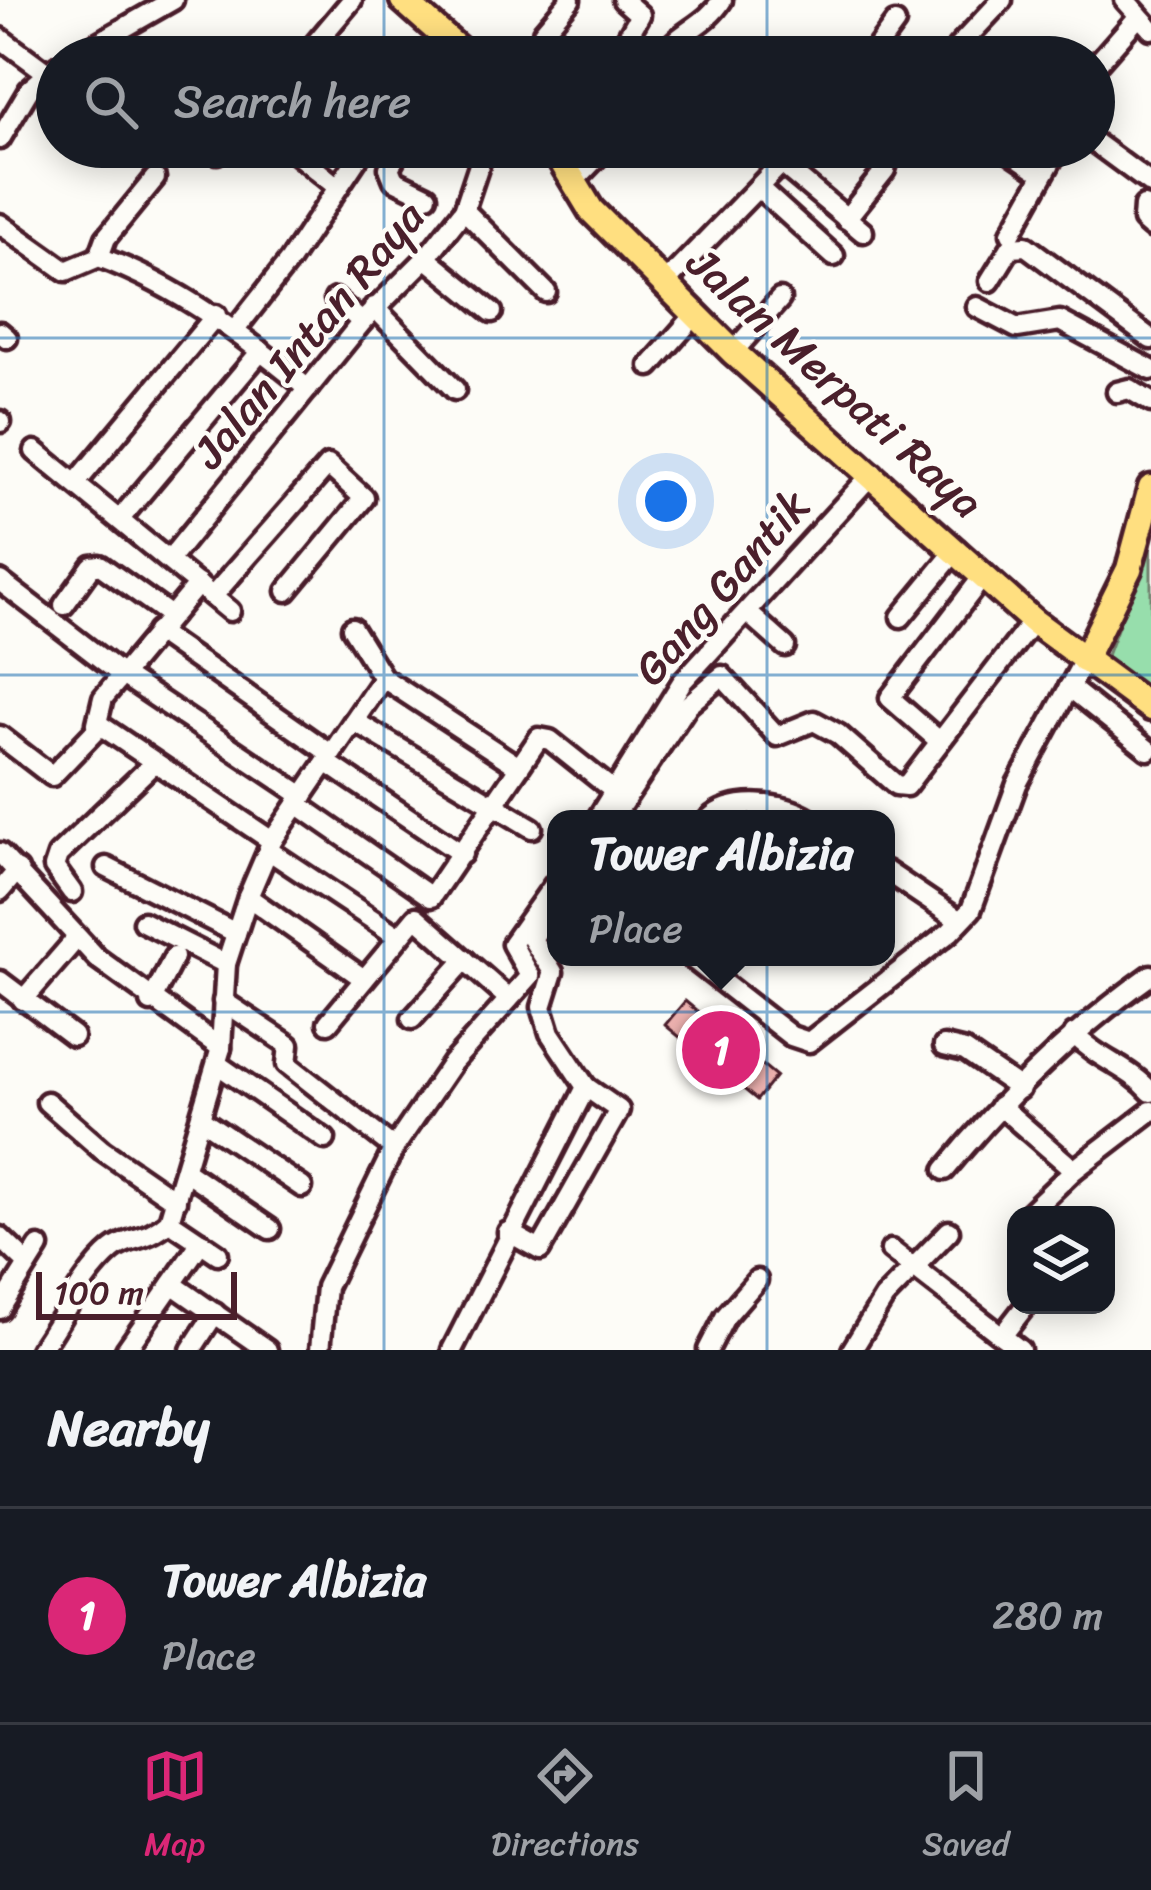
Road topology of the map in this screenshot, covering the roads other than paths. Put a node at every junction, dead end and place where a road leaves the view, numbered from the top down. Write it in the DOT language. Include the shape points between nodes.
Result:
graph roads {
  1 [pos="173,0"];
  2 [pos="352,0"];
  3 [pos="403,0"];
  4 [pos="570,0"];
  5 [pos="623,0"];
  6 [pos="722,0"];
  7 [pos="1002,0"];
  8 [pos="1124,0"];
  9 [pos="895,23"];
  10 [pos="1145,23"];
  11 [pos="543,32"];
  12 [pos="110,36"];
  13 [pos="322,36"];
  14 [pos="443,36"];
  15 [pos="628,36"];
  16 [pos="677,36"];
  17 [pos="885,36"];
  18 [pos="968,36"];
  19 [pos="0,38"];
  20 [pos="1115,49"];
  21 [pos="36,59"];
  22 [pos="36,91"];
  23 [pos="0,139"];
  24 [pos="1115,157"];
  25 [pos="314,168"];
  26 [pos="349,168"];
  27 [pos="389,168"];
  28 [pos="478,168"];
  29 [pos="565,168"];
  30 [pos="587,168"];
  31 [pos="778,168"];
  32 [pos="787,168"];
  33 [pos="886,168"];
  34 [pos="1034,168"];
  35 [pos="1047,168"];
  36 [pos="1043,174"];
  37 [pos="154,178"];
  38 [pos="573,182"];
  39 [pos="1151,184"];
  40 [pos="336,186"];
  41 [pos="758,188"];
  42 [pos="427,196"];
  43 [pos="1144,206"];
  44 [pos="464,210"];
  45 [pos="846,219"];
  46 [pos="0,224"];
  47 [pos="1151,226"];
  48 [pos="862,232"];
  49 [pos="1011,233"];
  50 [pos="834,256"];
  51 [pos="99,257"];
  52 [pos="426,259"];
  53 [pos="990,280"];
  54 [pos="665,283"];
  55 [pos="546,292"];
  56 [pos="335,298"];
  57 [pos="780,299"];
  58 [pos="977,307"];
  59 [pos="492,313"];
  60 [pos="368,314"];
  61 [pos="696,314"];
  62 [pos="216,315"];
  63 [pos="235,330"];
  64 [pos="1151,339"];
  65 [pos="261,351"];
  66 [pos="734,352"];
  67 [pos="650,366"];
  68 [pos="1151,370"];
  69 [pos="308,389"];
  70 [pos="455,390"];
  71 [pos="1117,392"];
  72 [pos="1151,402"];
  73 [pos="35,451"];
  74 [pos="873,473"];
  75 [pos="76,483"];
  76 [pos="1151,488"];
  77 [pos="120,519"];
  78 [pos="957,549"];
  79 [pos="169,560"];
  80 [pos="984,574"];
  81 [pos="0,581"];
  82 [pos="206,590"];
  83 [pos="287,591"];
  84 [pos="64,605"];
  85 [pos="230,610"];
  86 [pos="748,613"];
  87 [pos="171,616"];
  88 [pos="901,617"];
  89 [pos="1033,621"];
  90 [pos="352,628"];
  91 [pos="158,632"];
  92 [pos="785,646"];
  93 [pos="1084,660"];
  94 [pos="121,674"];
  95 [pos="383,678"];
  96 [pos="1069,688"];
  97 [pos="1151,708"];
  98 [pos="354,721"];
  99 [pos="98,725"];
  100 [pos="0,736"];
  101 [pos="937,739"];
  102 [pos="1148,750"];
  103 [pos="329,758"];
  104 [pos="154,763"];
  105 [pos="519,767"];
  106 [pos="614,791"];
  107 [pos="300,800"];
  108 [pos="494,808"];
  109 [pos="602,810"];
  110 [pos="618,810"];
  111 [pos="721,810"];
  112 [pos="795,810"];
  113 [pos="532,828"];
  114 [pos="270,846"];
  115 [pos="0,853"];
  116 [pos="462,854"];
  117 [pos="106,867"];
  118 [pos="17,870"];
  119 [pos="895,877"];
  120 [pos="0,891"];
  121 [pos="72,892"];
  122 [pos="547,895"];
  123 [pos="248,897"];
  124 [pos="547,916"];
  125 [pos="960,921"];
  126 [pos="143,922"];
  127 [pos="236,933"];
  128 [pos="399,938"];
  129 [pos="76,939"];
  130 [pos="174,957"];
  131 [pos="465,960"];
  132 [pos="547,963"];
  133 [pos="226,964"];
  134 [pos="549,966"];
  135 [pos="702,966"];
  136 [pos="1151,975"];
  137 [pos="364,979"];
  138 [pos="0,981"];
  139 [pos="508,999"];
  140 [pos="23,1000"];
  141 [pos="151,1001"];
  142 [pos="224,1001"];
  143 [pos="412,1019"];
  144 [pos="328,1023"];
  145 [pos="1074,1034"];
  146 [pos="73,1036"];
  147 [pos="944,1046"];
  148 [pos="219,1056"];
  149 [pos="586,1087"];
  150 [pos="1020,1089"];
  151 [pos="1151,1092"];
  152 [pos="47,1102"];
  153 [pos="1000,1106"];
  154 [pos="1151,1111"];
  155 [pos="201,1119"];
  156 [pos="325,1139"];
  157 [pos="394,1148"];
  158 [pos="945,1170"];
  159 [pos="1074,1170"];
  160 [pos="187,1172"];
  161 [pos="302,1187"];
  162 [pos="176,1201"];
  163 [pos="1036,1206"];
  164 [pos="169,1221"];
  165 [pos="270,1229"];
  166 [pos="949,1231"];
  167 [pos="508,1232"];
  168 [pos="0,1237"];
  169 [pos="201,1242"];
  170 [pos="891,1250"];
  171 [pos="218,1254"];
  172 [pos="914,1270"];
  173 [pos="757,1280"];
  174 [pos="172,1284"];
  175 [pos="0,1309"];
  176 [pos="215,1313"];
  177 [pos="1019,1314"];
  178 [pos="1002,1336"];
  179 [pos="259,1348"];
  180 [pos="40,1350"];
  181 [pos="126,1350"];
  182 [pos="190,1350"];
  183 [pos="320,1350"];
  184 [pos="452,1350"];
  185 [pos="708,1350"];
  186 [pos="852,1350"];
  187 [pos="1020,1350"];
  1 -- 12 [label="street"];
  2 -- 13 [label="street"];
  3 -- 14 [label="main road"];
  4 -- 11 [label="street"];
  5 -- 15 [label="street" via="640,15"];
  6 -- 16 [label="street"];
  7 -- 18 [label="street"];
  8 -- 10 [label="street"];
  9 -- 17 [label="street"];
  10 -- 20 [label="street"];
  19 -- 21 [label="street"];
  22 -- 23 [label="street"];
  24 -- 39 [label="street"];
  25 -- 40 [label="street"];
  26 -- 40 [label="street"];
  27 -- 42 [label="street" via="394,180"];
  28 -- 44 [label="street, Jalan Intan Raya"];
  29 -- 38 [label="main road, Jalan Merpati Raya"];
  30 -- 38 [label="street"];
  31 -- 41 [label="street"];
  32 -- 45 [label="street"];
  33 -- 45 [label="street"];
  34 -- 36 [label="street"];
  35 -- 36 [label="street"];
  36 -- 49 [label="street"];
  37 -- 51 [label="street"];
  38 -- 54 [label="main road, Jalan Merpati Raya"];
  40 -- 63 [label="street"];
  41 -- 50 [label="street"];
  41 -- 54 [label="street"];
  43 -- 47 [label="street"];
  44 -- 52 [label="street, Jalan Intan Raya"];
  44 -- 55 [label="street"];
  45 -- 48 [label="street"];
  46 -- 51 [label="street" via="66,271"];
  51 -- 62 [label="street" via="149,275"];
  52 -- 59 [label="street"];
  52 -- 60 [label="street, Jalan Intan Raya"];
  53 -- 64 [label="street" via="1011,247 1026,246"];
  54 -- 61 [label="main road, Jalan Merpati Raya"];
  56 -- 60 [label="street"];
  57 -- 66 [label="street"];
  58 -- 68 [label="street" via="1017,328 1060,321"];
  60 -- 69 [label="street, Jalan Intan Raya"];
  60 -- 70 [label="street"];
  61 -- 66 [label="main road, Jalan Merpati Raya"];
  61 -- 67 [label="street"];
  62 -- 63 [label="street"];
  62 -- 75 [label="street"];
  63 -- 65 [label="street"];
  65 -- 69 [label="street"];
  65 -- 77 [label="street"];
  66 -- 74 [label="main road, Jalan Merpati Raya"];
  69 -- 79 [label="street, Jalan Intan Raya"];
  71 -- 72 [label="street" via="1129,389"];
  73 -- 75 [label="street"];
  74 -- 78 [label="main road, Jalan Merpati Raya"];
  74 -- 86 [label="street, Gang Gantik"];
  75 -- 77 [label="street"];
  76 -- 93 [label="main road" via="1129,568"];
  77 -- 79 [label="street"];
  78 -- 80 [label="main road, Jalan Merpati Raya"];
  78 -- 88 [label="street"];
  79 -- 82 [label="street"];
  80 -- 89 [label="main road, Jalan Merpati Raya"];
  80 -- 101 [label="street" via="890,698"];
  81 -- 94 [label="street"];
  82 -- 83 [label="street" via="322,466 332,466 362,501"];
  82 -- 85 [label="street"];
  82 -- 87 [label="street"];
  84 -- 87 [label="street" via="100,565"];
  86 -- 92 [label="street"];
  86 -- 106 [label="street, Gang Gantik" via="682,682"];
  87 -- 91 [label="street"];
  89 -- 93 [label="main road, Jalan Merpati Raya"];
  89 -- 110 [label="street" via="906,786 814,722 777,736 722,676 688,705"];
  90 -- 95 [label="street"];
  91 -- 94 [label="street"];
  91 -- 103 [label="street"];
  93 -- 96 [label="street"];
  93 -- 97 [label="main road, Jalan Merpati Raya"];
  94 -- 99 [label="street" via="97,710"];
  94 -- 107 [label="street"];
  95 -- 98 [label="street"];
  95 -- 105 [label="street"];
  96 -- 102 [label="street"];
  96 -- 125 [label="street" via="1017,784"];
  98 -- 103 [label="street"];
  98 -- 108 [label="street"];
  99 -- 100 [label="street" via="52,776"];
  99 -- 104 [label="street"];
  103 -- 107 [label="street"];
  103 -- 116 [label="street"];
  104 -- 114 [label="street"];
  104 -- 121 [label="street" via="58,855 54,867"];
  105 -- 106 [label="street" via="545,737"];
  105 -- 108 [label="street"];
  106 -- 109 [label="street, Gang Gantik"];
  107 -- 114 [label="street"];
  107 -- 116 [label="street" via="431,897"];
  108 -- 113 [label="street"];
  108 -- 116 [label="street"];
  111 -- 112 [label="street"];
  114 -- 123 [label="street"];
  114 -- 128 [label="street"];
  115 -- 118 [label="street"];
  117 -- 127 [label="street"];
  118 -- 120 [label="street"];
  118 -- 129 [label="street"];
  119 -- 125 [label="street"];
  122 -- 139 [label="street" via="512,944 531,974"];
  123 -- 127 [label="street"];
  123 -- 137 [label="street"];
  124 -- 132 [label="street" via="532,939"];
  125 -- 135 [label="street" via="809,1042"];
  126 -- 133 [label="street"];
  127 -- 133 [label="street"];
  128 -- 131 [label="street" via="416,917"];
  128 -- 137 [label="street"];
  129 -- 140 [label="street"];
  129 -- 141 [label="street"];
  130 -- 141 [label="street"];
  131 -- 139 [label="street"];
  131 -- 143 [label="street"];
  133 -- 142 [label="street"];
  134 -- 149 [label="street" via="542,1007"];
  136 -- 145 [label="street"];
  137 -- 144 [label="street"];
  138 -- 140 [label="street"];
  139 -- 157 [label="street"];
  140 -- 146 [label="street"];
  141 -- 148 [label="street"];
  142 -- 148 [label="street"];
  142 -- 157 [label="street" via="290,1050 286,1064"];
  145 -- 150 [label="street"];
  145 -- 151 [label="street"];
  147 -- 150 [label="street"];
  148 -- 155 [label="street"];
  148 -- 156 [label="street"];
  149 -- 167 [label="street"];
  149 -- 167 [label="street" via="619,1110 540,1250"];
  150 -- 153 [label="street"];
  152 -- 162 [label="street"];
  153 -- 158 [label="street"];
  153 -- 159 [label="street"];
  154 -- 159 [label="street"];
  155 -- 160 [label="street"];
  155 -- 161 [label="street"];
  157 -- 183 [label="street" via="326,1287"];
  159 -- 163 [label="street"];
  160 -- 162 [label="street"];
  160 -- 165 [label="street"];
  162 -- 164 [label="street"];
  164 -- 169 [label="street"];
  164 -- 180 [label="street" via="146,1240 116,1246"];
  166 -- 172 [label="street"];
  167 -- 184 [label="street"];
  168 -- 175 [label="street" via="34,1256"];
  169 -- 171 [label="street"];
  169 -- 174 [label="street"];
  170 -- 172 [label="street"];
  172 -- 178 [label="street"];
  172 -- 186 [label="street" via="884,1298"];
  173 -- 185 [label="street"];
  174 -- 176 [label="street"];
  174 -- 181 [label="street"];
  176 -- 179 [label="street"];
  176 -- 182 [label="street"];
  177 -- 178 [label="street"];
  178 -- 187 [label="street"];
}
